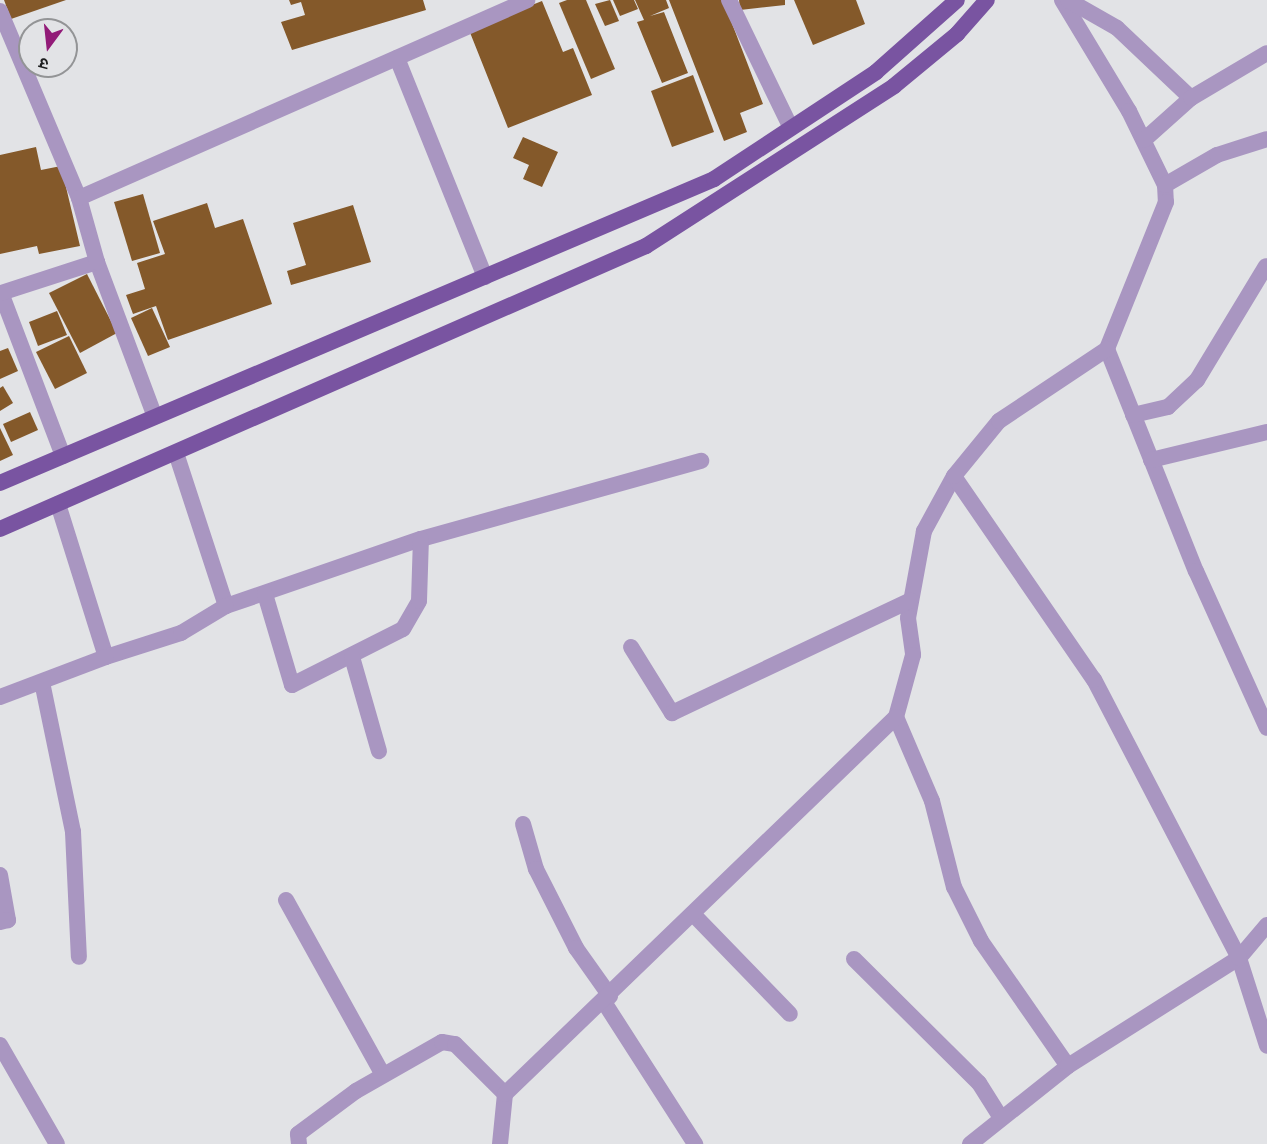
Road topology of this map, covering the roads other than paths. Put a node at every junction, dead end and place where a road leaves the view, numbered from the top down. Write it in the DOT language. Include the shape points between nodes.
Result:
graph roads {
  1 [pos="527,0"];
  2 [pos="729,0"];
  3 [pos="957,0"];
  4 [pos="987,0"];
  5 [pos="1062,0"];
  6 [pos="1068,0"];
  7 [pos="0,11"];
  8 [pos="1267,53"];
  9 [pos="397,58"];
  10 [pos="1191,98"];
  11 [pos="791,128"];
  12 [pos="1267,139"];
  13 [pos="1144,140"];
  14 [pos="1165,185"];
  15 [pos="79,198"];
  16 [pos="97,262"];
  17 [pos="1266,266"];
  18 [pos="485,277"];
  19 [pos="1,291"];
  20 [pos="1107,349"];
  21 [pos="1133,415"];
  22 [pos="155,417"];
  23 [pos="1267,432"];
  24 [pos="176,453"];
  25 [pos="63,456"];
  26 [pos="701,460"];
  27 [pos="1151,460"];
  28 [pos="954,476"];
  29 [pos="0,483"];
  30 [pos="58,504"];
  31 [pos="0,529"];
  32 [pos="421,539"];
  33 [pos="265,594"];
  34 [pos="911,600"];
  35 [pos="226,606"];
  36 [pos="631,647"];
  37 [pos="106,657"];
  38 [pos="352,657"];
  39 [pos="42,682"];
  40 [pos="0,697"];
  41 [pos="896,717"];
  42 [pos="1267,728"];
  43 [pos="379,751"];
  44 [pos="523,824"];
  45 [pos="0,874"];
  46 [pos="286,900"];
  47 [pos="693,914"];
  48 [pos="0,922"];
  49 [pos="1267,925"];
  50 [pos="79,957"];
  51 [pos="854,958"];
  52 [pos="1239,958"];
  53 [pos="607,999"];
  54 [pos="790,1014"];
  55 [pos="1266,1041"];
  56 [pos="0,1045"];
  57 [pos="1068,1066"];
  58 [pos="382,1073"];
  59 [pos="505,1094"];
  60 [pos="1001,1118"];
  61 [pos="57,1144"];
  62 [pos="299,1144"];
  63 [pos="500,1144"];
  64 [pos="695,1144"];
  65 [pos="970,1144"];
  1 -- 9 [label="street"];
  2 -- 11 [label="street"];
  3 -- 11 [label="main road" via="876,72"];
  4 -- 24 [label="main road" via="957,34 894,86 646,246"];
  5 -- 13 [label="street"];
  6 -- 10 [label="street" via="1117,28"];
  7 -- 15 [label="street"];
  8 -- 10 [label="street"];
  9 -- 15 [label="street"];
  9 -- 18 [label="street"];
  10 -- 13 [label="street"];
  11 -- 18 [label="main road" via="714,179"];
  12 -- 14 [label="street" via="1217,155"];
  13 -- 14 [label="street"];
  14 -- 20 [label="street" via="1166,202"];
  15 -- 16 [label="street"];
  16 -- 19 [label="street"];
  16 -- 22 [label="street"];
  17 -- 21 [label="street" via="1197,380 1168,407"];
  18 -- 22 [label="main road"];
  19 -- 25 [label="street"];
  20 -- 21 [label="street"];
  20 -- 28 [label="street" via="999,422"];
  21 -- 27 [label="street"];
  22 -- 25 [label="main road"];
  23 -- 27 [label="street"];
  24 -- 30 [label="main road"];
  24 -- 35 [label="street"];
  25 -- 29 [label="main road"];
  26 -- 32 [label="street"];
  27 -- 42 [label="street"];
  28 -- 34 [label="street" via="924,531"];
  28 -- 52 [label="street" via="1094,680"];
  30 -- 31 [label="main road"];
  30 -- 37 [label="street"];
  32 -- 33 [label="street"];
  32 -- 38 [label="street" via="419,601 413,617 389,640"];
  33 -- 35 [label="street"];
  33 -- 38 [label="street" via="292,685"];
  34 -- 36 [label="street" via="672,713"];
  34 -- 41 [label="street" via="913,655"];
  35 -- 37 [label="street" via="181,633"];
  37 -- 39 [label="street"];
  38 -- 43 [label="street"];
  39 -- 40 [label="street"];
  39 -- 50 [label="street" via="73,832"];
  41 -- 47 [label="street"];
  41 -- 57 [label="street" via="932,801 954,887 981,941"];
  44 -- 53 [label="street" via="536,869"];
  45 -- 48 [label="street" via="8,920"];
  46 -- 58 [label="street"];
  47 -- 53 [label="street"];
  47 -- 54 [label="street"];
  49 -- 52 [label="street"];
  51 -- 60 [label="street" via="979,1083"];
  52 -- 55 [label="street"];
  52 -- 57 [label="street"];
  53 -- 59 [label="street"];
  53 -- 64 [label="street"];
  56 -- 61 [label="street"];
  57 -- 60 [label="street"];
  58 -- 59 [label="street" via="442,1042 455,1044"];
  58 -- 62 [label="street" via="298,1134"];
  59 -- 63 [label="street"];
  60 -- 65 [label="street"];
}
